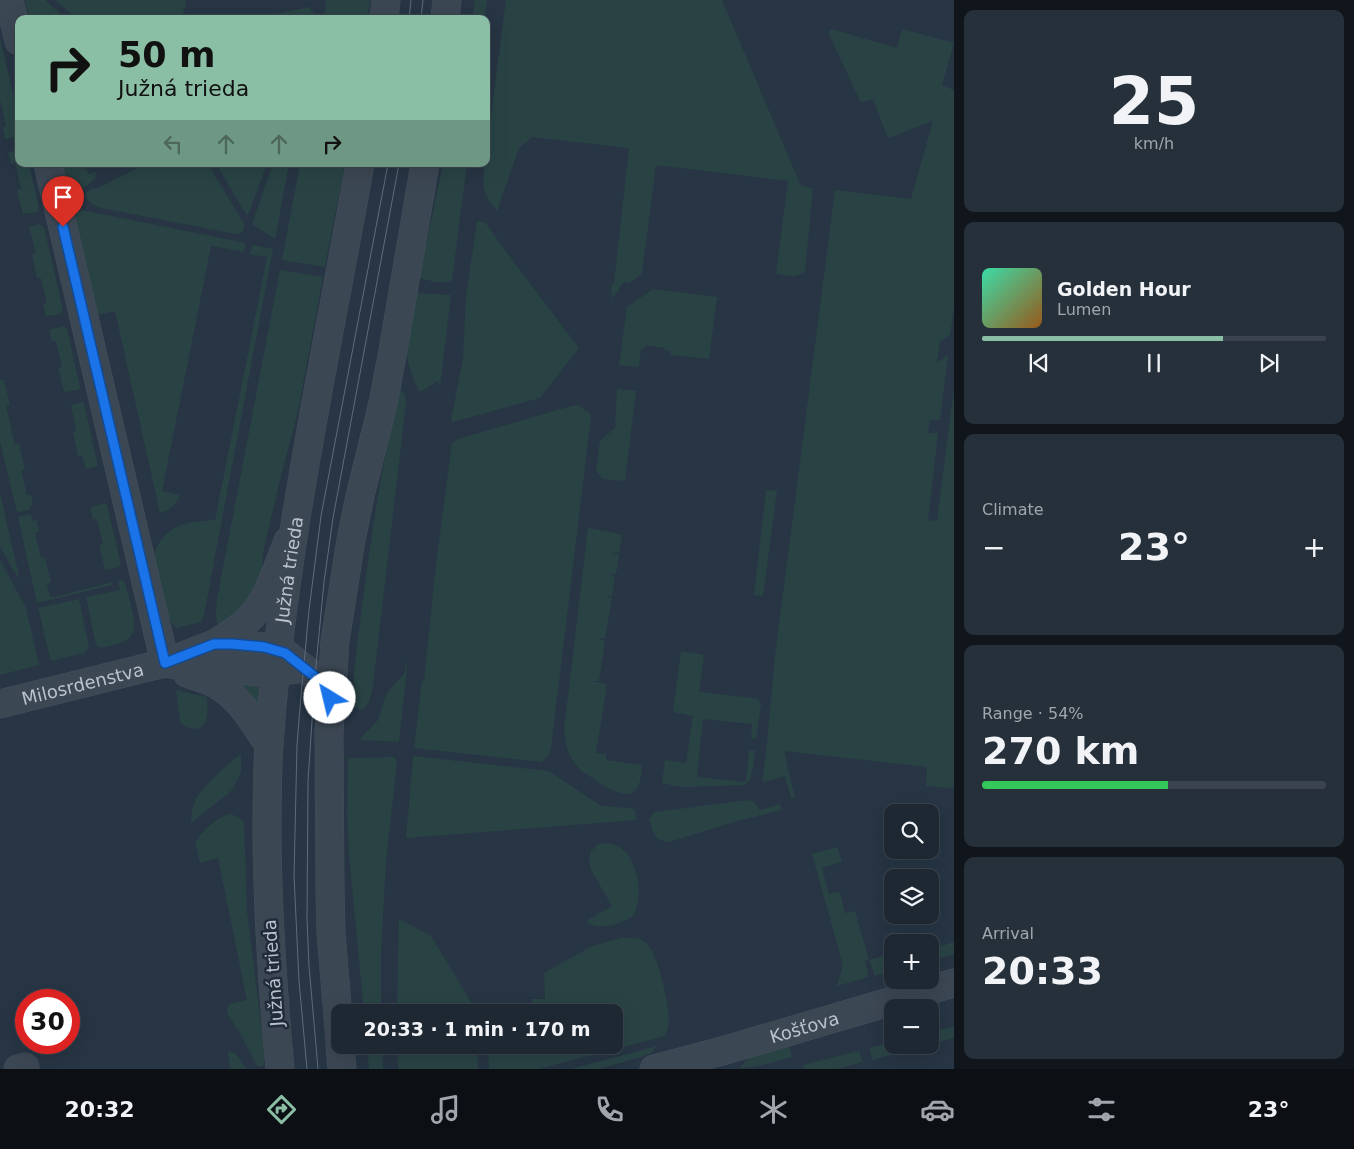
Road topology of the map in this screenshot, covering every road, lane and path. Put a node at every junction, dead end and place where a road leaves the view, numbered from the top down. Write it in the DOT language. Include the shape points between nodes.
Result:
graph roads {
  1 [pos="9,0"];
  2 [pos="386,0"];
  3 [pos="384,15"];
  4 [pos="15,25"];
  5 [pos="49,167"];
  6 [pos="359,167"];
  7 [pos="424,167"];
  8 [pos="295,523"];
  9 [pos="335,641"];
  10 [pos="214,644"];
  11 [pos="276,661"];
  12 [pos="165,663"];
  13 [pos="304,667"];
  14 [pos="330,698"];
  15 [pos="0,704"];
  16 [pos="269,745"];
  17 [pos="954,983"];
  18 [pos="342,1058"];
  19 [pos="700,1063"];
  20 [pos="280,1069"];
  21 [pos="654,1069"];
  1 -- 4 [label="street"];
  2 -- 3 [label="street"];
  5 -- 12 [label="street"];
  6 -- 8 [label="street, Južná trieda"];
  7 -- 9 [label="street" via="392,356 351,540"];
  8 -- 10 [label="street, Milosrdenstva" via="260,606 241,627"];
  8 -- 11 [label="street, Južná trieda"];
  9 -- 13 [label="street" via="321,659"];
  9 -- 14 [label="street"];
  10 -- 11 [label="street, Milosrdenstva" via="256,646"];
  10 -- 12 [label="street, Milosrdenstva"];
  11 -- 12 [label="street" via="269,673"];
  11 -- 13 [label="street, Milosrdenstva" via="285,653"];
  11 -- 16 [label="street, Južná trieda"];
  12 -- 15 [label="street, Milosrdenstva"];
  12 -- 16 [label="street, Milosrdenstva" via="218,685 230,694"];
  13 -- 14 [label="street, Milosrdenstva" via="319,680"];
  14 -- 18 [label="street" via="331,933"];
  16 -- 20 [label="street, Južná trieda" via="268,879"];
  17 -- 19 [label="street, Košťova"];
  19 -- 21 [label="street, Košťova"];
}
